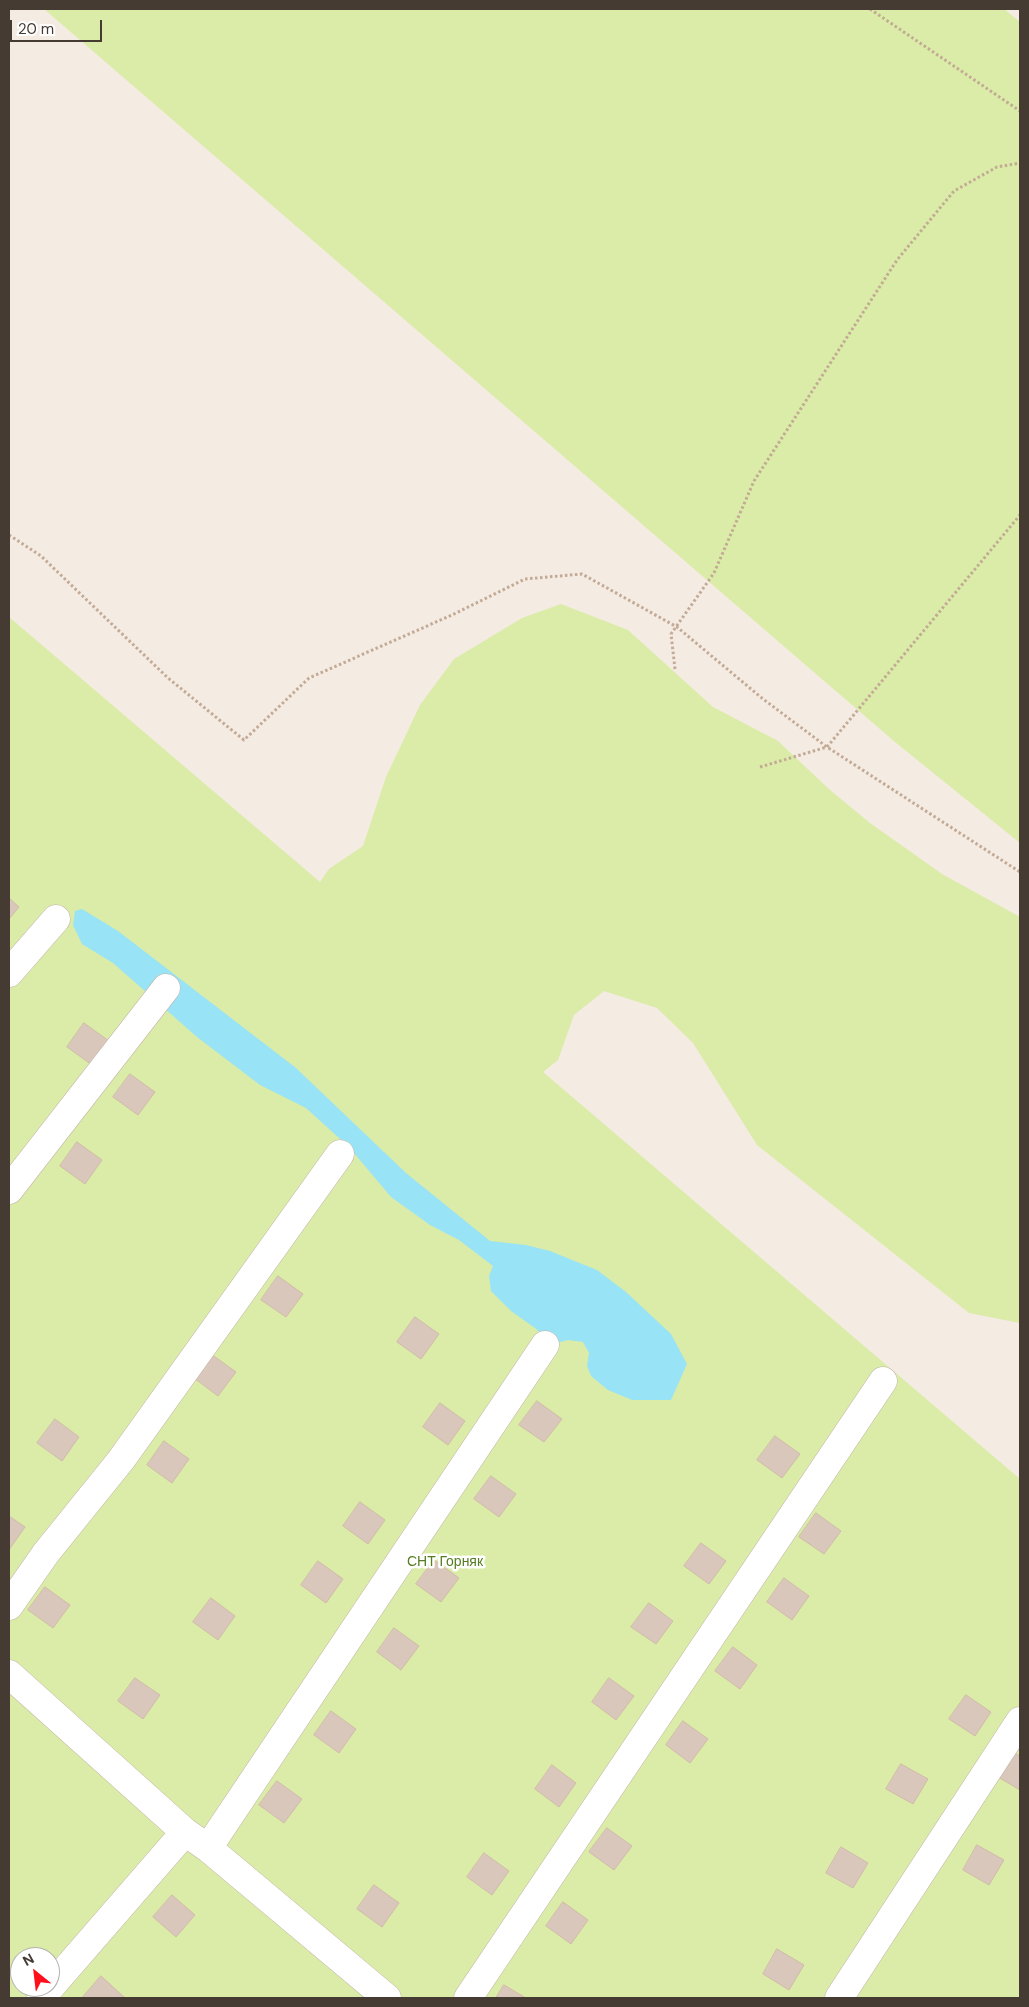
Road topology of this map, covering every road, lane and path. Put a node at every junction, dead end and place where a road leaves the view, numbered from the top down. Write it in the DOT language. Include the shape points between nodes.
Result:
graph roads {
  1 [pos="870,9"];
  2 [pos="1020,111"];
  3 [pos="1020,163"];
  4 [pos="1020,515"];
  5 [pos="9,535"];
  6 [pos="677,627"];
  7 [pos="675,669"];
  8 [pos="827,747"];
  9 [pos="760,767"];
  10 [pos="1020,872"];
  11 [pos="56,919"];
  12 [pos="9,973"];
  13 [pos="166,988"];
  14 [pos="340,1154"];
  15 [pos="9,1190"];
  16 [pos="545,1345"];
  17 [pos="883,1381"];
  18 [pos="9,1606"];
  19 [pos="9,1674"];
  20 [pos="1020,1721"];
  21 [pos="184,1832"];
  22 [pos="208,1848"];
  23 [pos="41,1998"];
  24 [pos="387,1998"];
  25 [pos="468,1998"];
  26 [pos="840,1998"];
  1 -- 2 [label="path"];
  3 -- 6 [label="path" via="997,167 954,191 897,260 754,481 714,572"];
  4 -- 8 [label="path"];
  5 -- 6 [label="path" via="41,556 168,678 244,740 309,678 525,580 582,574"];
  6 -- 7 [label="path" via="671,634"];
  6 -- 8 [label="path"];
  8 -- 9 [label="path"];
  8 -- 10 [label="path"];
  11 -- 12 [label="street"];
  13 -- 15 [label="street"];
  14 -- 18 [label="street" via="121,1460 46,1553"];
  16 -- 22 [label="street"];
  17 -- 25 [label="street"];
  19 -- 21 [label="street"];
  20 -- 26 [label="street"];
  21 -- 22 [label="street"];
  21 -- 23 [label="street"];
  22 -- 24 [label="street"];
}
